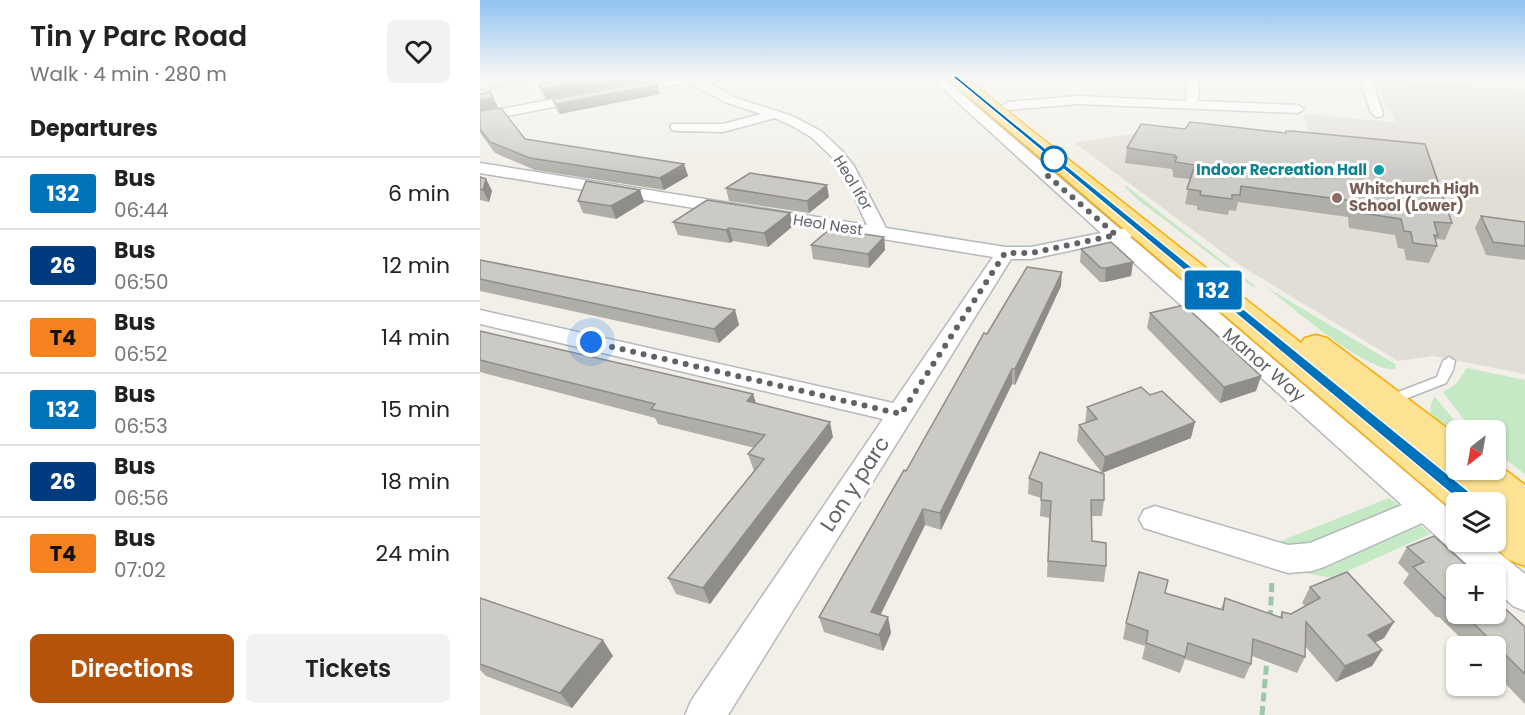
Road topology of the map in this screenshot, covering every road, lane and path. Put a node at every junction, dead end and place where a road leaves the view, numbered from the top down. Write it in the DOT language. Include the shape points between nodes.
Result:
graph roads {
  1 [pos="515,110"];
  2 [pos="764,110"];
  3 [pos="976,110"];
  4 [pos="991,110"];
  5 [pos="1014,110"];
  6 [pos="776,114"];
  7 [pos="480,117"];
  8 [pos="677,127"];
  9 [pos="480,168"];
  10 [pos="879,233"];
  11 [pos="1128,233"];
  12 [pos="1005,253"];
  13 [pos="480,317"];
  14 [pos="1449,361"];
  15 [pos="1388,401"];
  16 [pos="901,414"];
  17 [pos="1446,446"];
  18 [pos="1489,480"];
  19 [pos="1459,492"];
  20 [pos="1426,508"];
  21 [pos="1525,508"];
  22 [pos="1155,519"];
  23 [pos="1446,525"];
  24 [pos="1506,531"];
  25 [pos="1525,547"];
  26 [pos="1476,552"];
  27 [pos="1273,578"];
  28 [pos="1525,595"];
  29 [pos="1269,624"];
  30 [pos="1268,647"];
  31 [pos="705,715"];
  32 [pos="1262,715"];
  1 -- 7 [label="street"];
  2 -- 6 [label="street, Heol Ifor"];
  3 -- 11 [label="street, Manor Way"];
  4 -- 11 [label="highway, Manor Way"];
  5 -- 15 [label="highway"];
  6 -- 8 [label="street" via="723,128"];
  6 -- 10 [label="street, Heol Ifor" via="816,134 835,152 871,211"];
  9 -- 10 [label="street, Heol Nest"];
  10 -- 12 [label="street, Heol Nest"];
  11 -- 12 [label="street, Heol Nest" via="1031,253"];
  11 -- 19 [label="highway, Manor Way"];
  11 -- 20 [label="street, Manor Way"];
  12 -- 16 [label="street, Lon y parc"];
  13 -- 16 [label="street"];
  14 -- 15 [label="lane" via="1442,380"];
  15 -- 17 [label="highway"];
  16 -- 31 [label="street, Lon y parc"];
  18 -- 21 [label="highway"];
  20 -- 22 [label="street" via="1300,560"];
  20 -- 23 [label="street, Manor Way"];
  24 -- 25 [label="highway"];
  26 -- 28 [label="street"];
  27 -- 29 [label="path"];
  30 -- 32 [label="path"];
}
